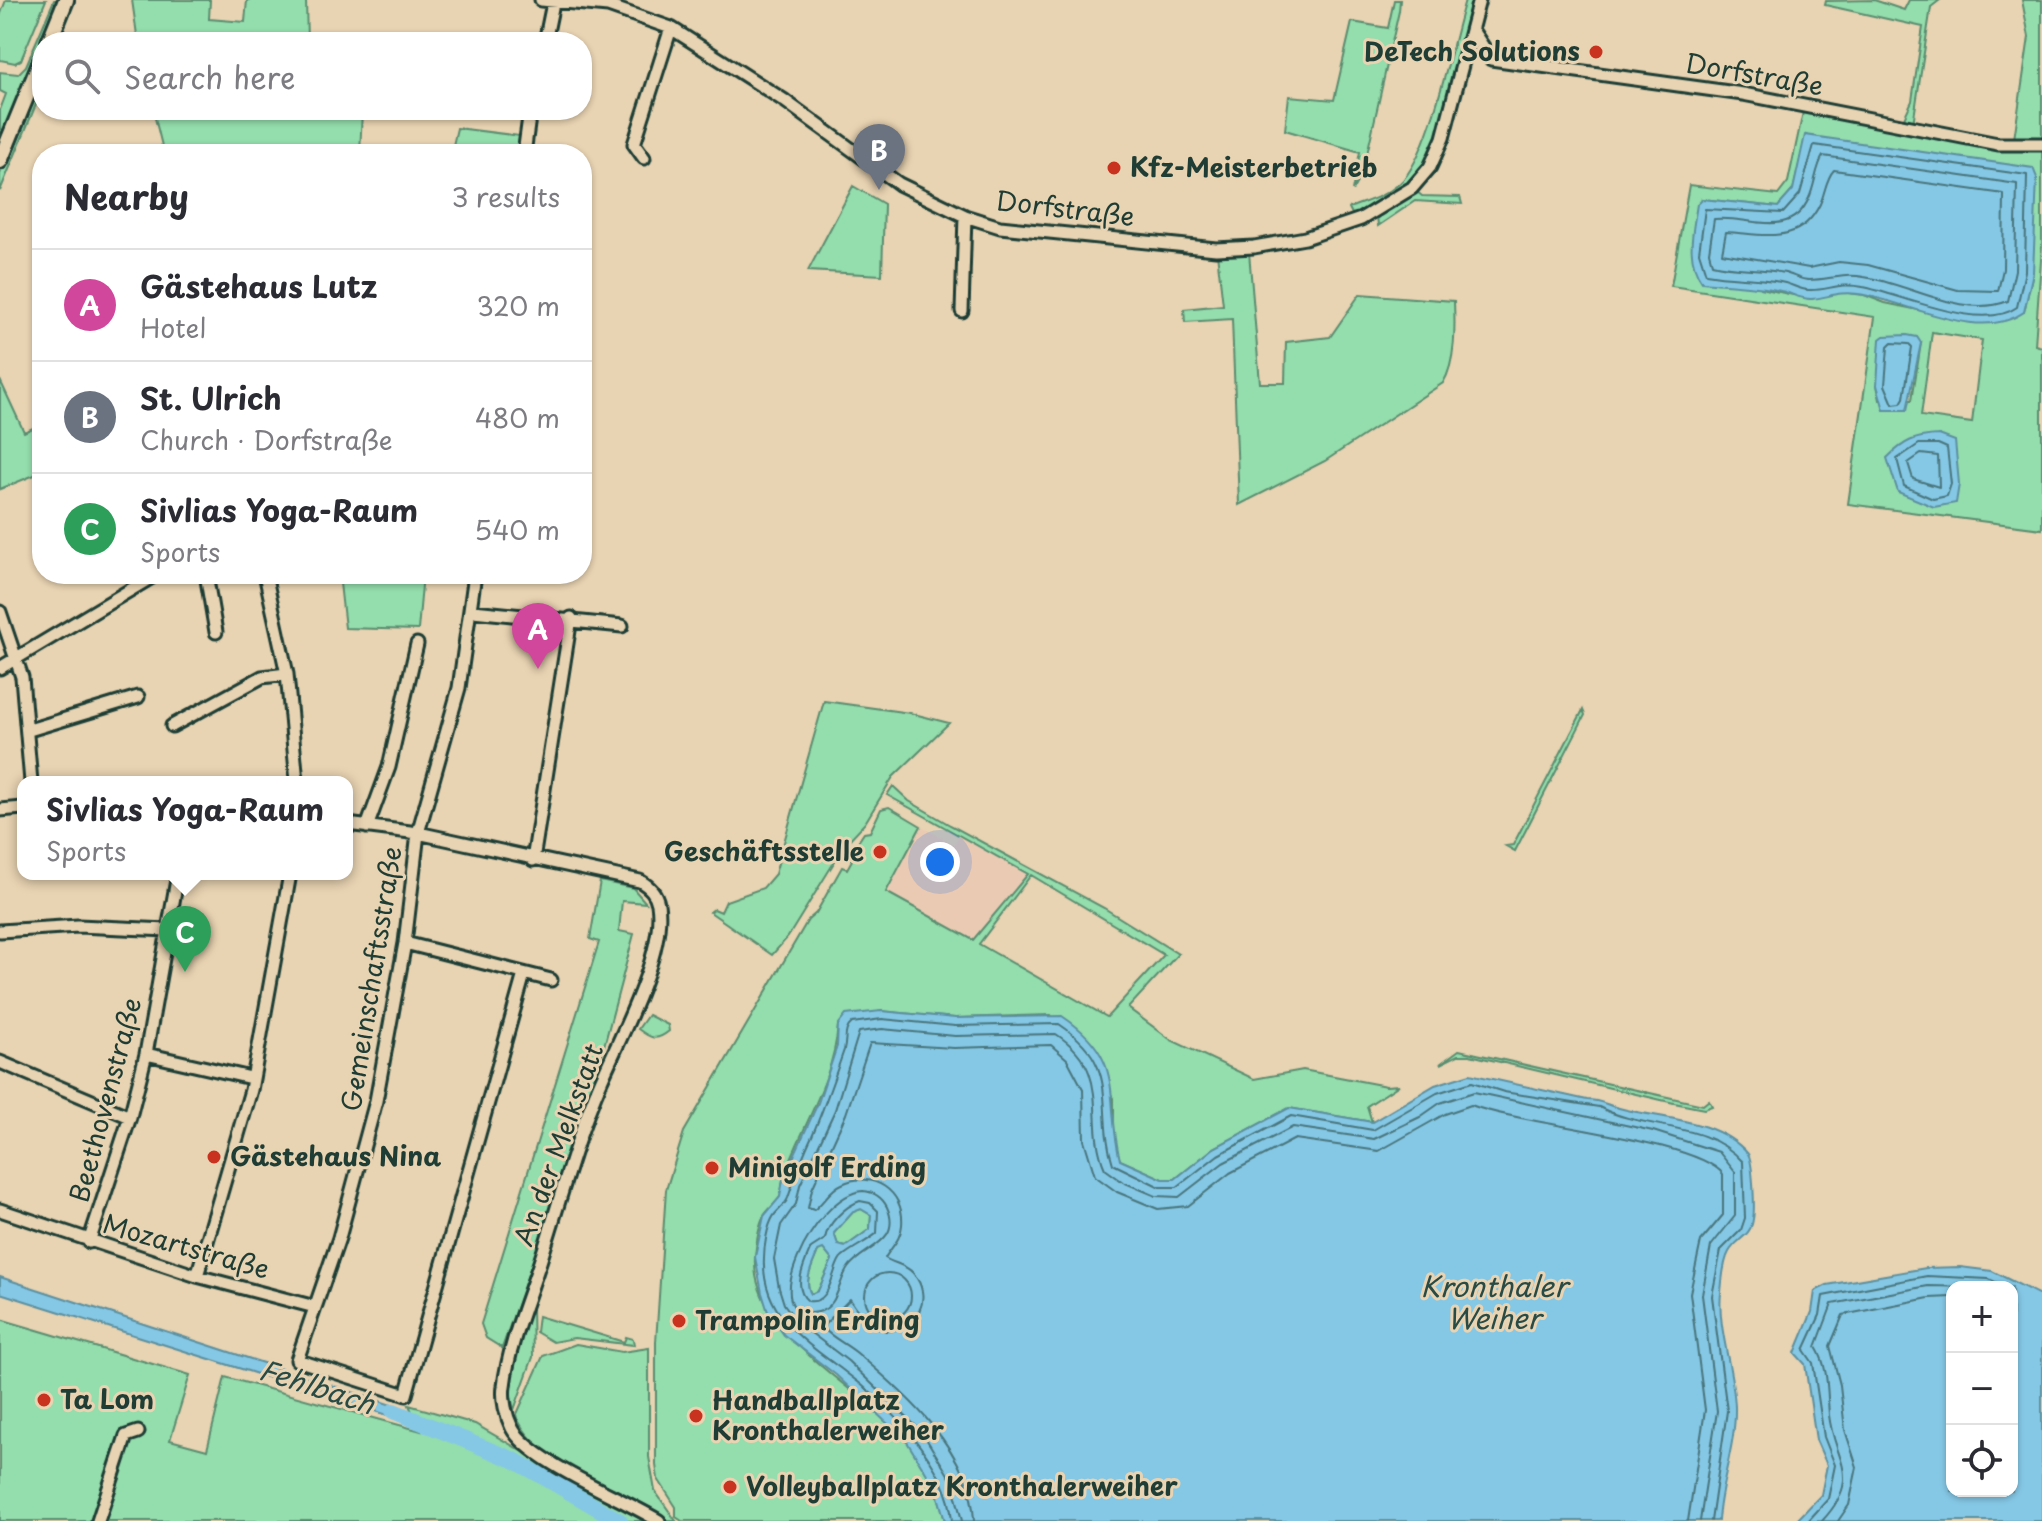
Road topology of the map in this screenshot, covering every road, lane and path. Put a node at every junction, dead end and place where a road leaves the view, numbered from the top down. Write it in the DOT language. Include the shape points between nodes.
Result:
graph roads {
  1 [pos="66,0"];
  2 [pos="1479,0"];
  3 [pos="547,2"];
  4 [pos="671,28"];
  5 [pos="1472,30"];
  6 [pos="53,32"];
  7 [pos="546,32"];
  8 [pos="32,83"];
  9 [pos="529,120"];
  10 [pos="525,144"];
  11 [pos="2042,144"];
  12 [pos="644,158"];
  13 [pos="0,161"];
  14 [pos="965,216"];
  15 [pos="962,311"];
  16 [pos="140,584"];
  17 [pos="208,584"];
  18 [pos="267,584"];
  19 [pos="474,584"];
  20 [pos="473,611"];
  21 [pos="0,612"];
  22 [pos="571,618"];
  23 [pos="622,626"];
  24 [pos="216,632"];
  25 [pos="417,644"];
  26 [pos="18,658"];
  27 [pos="0,668"];
  28 [pos="287,674"];
  29 [pos="138,697"];
  30 [pos="172,726"];
  31 [pos="29,730"];
  32 [pos="31,776"];
  33 [pos="296,776"];
  34 [pos="353,825"];
  35 [pos="367,827"];
  36 [pos="418,833"];
  37 [pos="533,860"];
  38 [pos="177,880"];
  39 [pos="289,880"];
  40 [pos="168,930"];
  41 [pos="0,931"];
  42 [pos="405,943"];
  43 [pos="524,974"];
  44 [pos="551,980"];
  45 [pos="146,1054"];
  46 [pos="0,1062"];
  47 [pos="251,1078"];
  48 [pos="130,1117"];
  49 [pos="0,1210"];
  50 [pos="89,1242"];
  51 [pos="197,1276"];
  52 [pos="315,1307"];
  53 [pos="138,1432"];
  54 [pos="98,1521"];
  55 [pos="659,1521"];
  1 -- 6 [label="main road"];
  2 -- 5 [label="street, Dorfstraße"];
  3 -- 4 [label="street, Dorfstraße" via="608,6"];
  3 -- 7 [label="street"];
  4 -- 12 [label="street" via="634,144"];
  4 -- 14 [label="street, Dorfstraße" via="785,101 899,184"];
  5 -- 11 [label="street, Dorfstraße" via="1491,59 1743,94 1998,144"];
  5 -- 14 [label="street, Dorfstraße" via="1430,167 1404,194 1352,223 1305,238 1216,249 1000,227"];
  8 -- 13 [label="main road"];
  9 -- 10 [label="street"];
  14 -- 15 [label="street"];
  16 -- 26 [label="street"];
  17 -- 24 [label="street"];
  18 -- 28 [label="street"];
  19 -- 20 [label="street, Gemeinschaftsstraße"];
  20 -- 22 [label="street"];
  20 -- 36 [label="street, Gemeinschaftsstraße" via="459,688"];
  21 -- 26 [label="street"];
  22 -- 23 [label="street"];
  22 -- 37 [label="street"];
  25 -- 35 [label="street" via="389,767"];
  26 -- 27 [label="street"];
  26 -- 31 [label="street"];
  28 -- 30 [label="street" via="262,677"];
  28 -- 33 [label="street"];
  29 -- 31 [label="street"];
  31 -- 32 [label="street"];
  34 -- 35 [label="street"];
  35 -- 36 [label="street"];
  36 -- 37 [label="street"];
  36 -- 42 [label="street, Gemeinschaftsstraße"];
  37 -- 55 [label="street, An der Melkstatt" via="640,881 654,892 659,916 647,968 600,1083 509,1357 503,1390 516,1435 529,1448"];
  38 -- 40 [label="street, Beethovenstraße"];
  39 -- 47 [label="street"];
  40 -- 41 [label="street" via="78,926"];
  40 -- 45 [label="street, Beethovenstraße"];
  42 -- 43 [label="street"];
  42 -- 52 [label="street, Gemeinschaftsstraße" via="376,1101"];
  43 -- 44 [label="street"];
  43 -- 52 [label="street, Gemeinschaftsstraße" via="406,1395 297,1360"];
  45 -- 47 [label="street"];
  45 -- 48 [label="street, Beethovenstraße"];
  46 -- 48 [label="street"];
  47 -- 51 [label="street"];
  48 -- 50 [label="street, Beethovenstraße"];
  49 -- 50 [label="street, Mozartstraße"];
  50 -- 51 [label="street, Mozartstraße"];
  51 -- 52 [label="street, Mozartstraße"];
  53 -- 54 [label="street" via="126,1436"];
}
